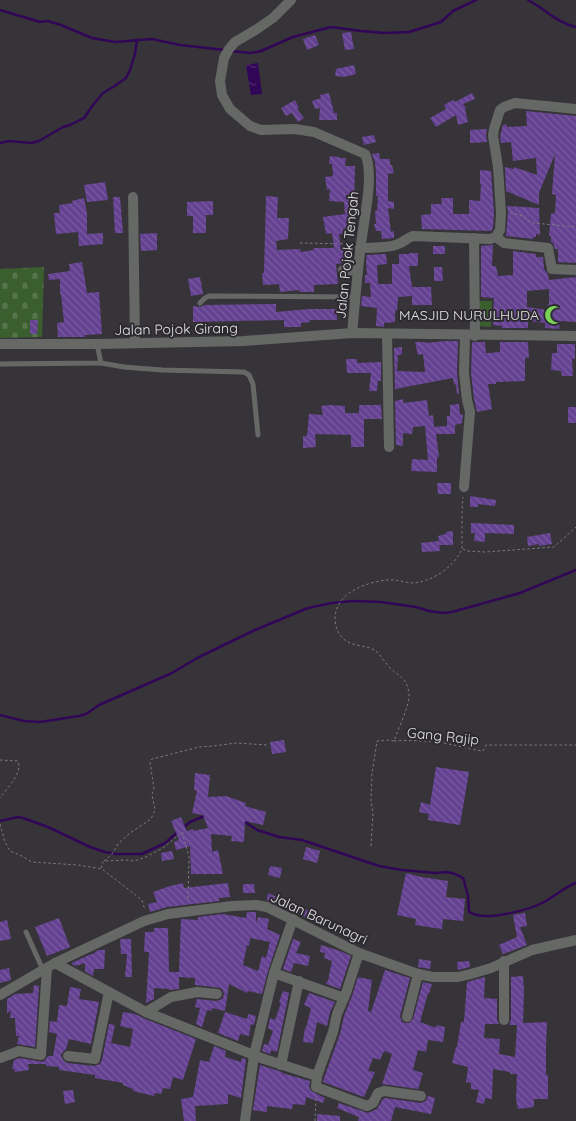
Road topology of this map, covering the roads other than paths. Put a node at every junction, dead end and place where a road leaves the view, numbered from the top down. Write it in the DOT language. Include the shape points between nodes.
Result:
graph roads {
  1 [pos="291,0"];
  2 [pos="576,109"];
  3 [pos="133,197"];
  4 [pos="496,237"];
  5 [pos="474,238"];
  6 [pos="360,246"];
  7 [pos="343,270"];
  8 [pos="576,270"];
  9 [pos="358,271"];
  10 [pos="356,297"];
  11 [pos="200,303"];
  12 [pos="352,333"];
  13 [pos="387,334"];
  14 [pos="470,335"];
  15 [pos="576,336"];
  16 [pos="135,343"];
  17 [pos="0,344"];
  18 [pos="97,344"];
  19 [pos="101,363"];
  20 [pos="0,364"];
  21 [pos="258,435"];
  22 [pos="389,447"];
  23 [pos="464,487"];
  24 [pos="293,919"];
  25 [pos="26,932"];
  26 [pos="576,940"];
  27 [pos="359,953"];
  28 [pos="504,961"];
  29 [pos="48,967"];
  30 [pos="274,973"];
  31 [pos="418,974"];
  32 [pos="299,981"];
  33 [pos="109,992"];
  34 [pos="217,994"];
  35 [pos="0,995"];
  36 [pos="344,998"];
  37 [pos="146,1012"];
  38 [pos="408,1017"];
  39 [pos="504,1020"];
  40 [pos="254,1055"];
  41 [pos="68,1056"];
  42 [pos="0,1058"];
  43 [pos="281,1065"];
  44 [pos="317,1076"];
  45 [pos="421,1096"];
  46 [pos="245,1121"];
  1 -- 6 [label="street, Jalan Pojok Tengah" via="273,18 229,49 220,81 222,95 230,109 250,126 261,130 314,132 365,154 368,186"];
  2 -- 4 [label="street" via="515,103 500,110 493,136 502,213"];
  3 -- 16 [label="street"];
  4 -- 5 [label="street"];
  4 -- 8 [label="street" via="504,242 548,248 552,269"];
  5 -- 6 [label="street" via="413,236 392,246"];
  5 -- 14 [label="street"];
  6 -- 9 [label="street, Jalan Pojok Tengah"];
  7 -- 9 [label="street"];
  9 -- 10 [label="street, Jalan Pojok Tengah"];
  10 -- 11 [label="lane" via="209,296"];
  10 -- 12 [label="street, Jalan Pojok Tengah"];
  12 -- 13 [label="street, Jalan Pojok Tengah"];
  12 -- 16 [label="street, Jalan Pojok Girang" via="244,341"];
  13 -- 14 [label="street, Jalan Pojok Tengah"];
  13 -- 22 [label="street"];
  14 -- 15 [label="street, Jalan Pojok Tengah"];
  14 -- 23 [label="street" via="464,372 470,412"];
  16 -- 18 [label="street, Jalan Pojok Girang"];
  17 -- 18 [label="street, Jalan Pojok Girang"];
  18 -- 19 [label="lane"];
  19 -- 20 [label="lane"];
  19 -- 21 [label="lane" via="162,370 244,372 253,384"];
  24 -- 27 [label="street, Jalan Barunagri"];
  24 -- 29 [label="street, Jalan Barunagri" via="256,905 168,914 144,921"];
  24 -- 30 [label="street"];
  25 -- 29 [label="lane"];
  26 -- 28 [label="street, Jalan Barunagri" via="532,950"];
  27 -- 31 [label="street, Jalan Barunagri"];
  27 -- 36 [label="street"];
  28 -- 31 [label="street, Jalan Barunagri" via="458,977"];
  28 -- 39 [label="street"];
  29 -- 33 [label="street"];
  29 -- 35 [label="street, Jalan Barunagri"];
  29 -- 42 [label="street" via="41,1055 18,1051"];
  30 -- 32 [label="street"];
  30 -- 40 [label="street"];
  31 -- 38 [label="street"];
  32 -- 36 [label="street"];
  32 -- 43 [label="street"];
  33 -- 37 [label="street"];
  33 -- 41 [label="street" via="95,1059"];
  34 -- 37 [label="street" via="197,992 171,997"];
  36 -- 44 [label="street"];
  37 -- 40 [label="street"];
  40 -- 43 [label="street"];
  40 -- 46 [label="street"];
  43 -- 44 [label="street"];
  44 -- 45 [label="street" via="316,1087 367,1106 384,1091"];
}
